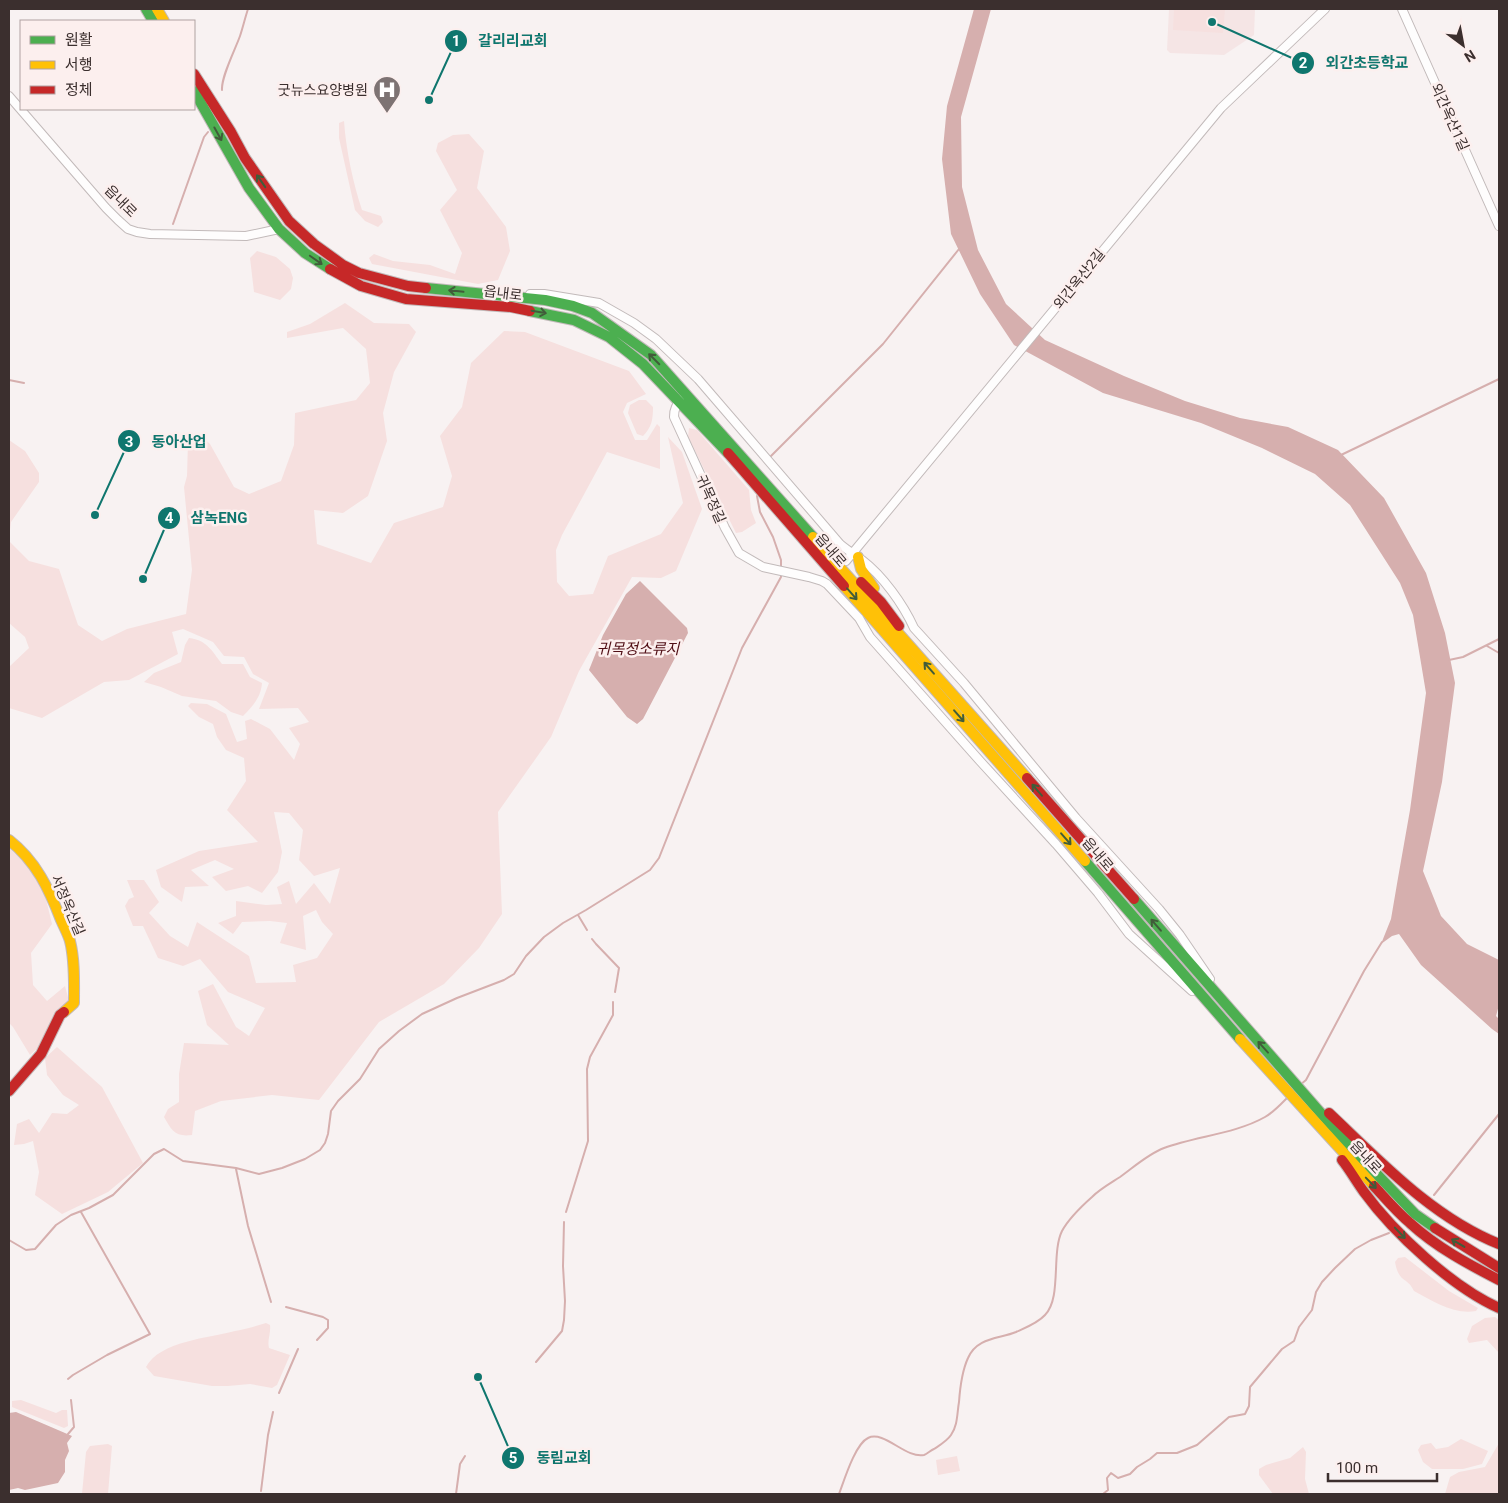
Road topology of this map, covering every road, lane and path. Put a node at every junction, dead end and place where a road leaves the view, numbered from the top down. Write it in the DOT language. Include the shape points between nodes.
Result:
graph roads {
  1 [pos="146,9"];
  2 [pos="157,9"];
  3 [pos="1325,9"];
  4 [pos="1402,9"];
  5 [pos="152,20"];
  6 [pos="163,20"];
  7 [pos="195,76"];
  8 [pos="195,93"];
  9 [pos="9,96"];
  10 [pos="20,109"];
  11 [pos="21,110"];
  12 [pos="289,221"];
  13 [pos="1499,226"];
  14 [pos="278,229"];
  15 [pos="498,295"];
  16 [pos="683,398"];
  17 [pos="855,556"];
  18 [pos="841,562"];
  19 [pos="881,602"];
  20 [pos="905,640"];
  21 [pos="9,840"];
  22 [pos="1231,1011"];
  23 [pos="1247,1047"];
  24 [pos="9,1091"];
  25 [pos="1312,1103"];
  26 [pos="1499,1244"];
  27 [pos="1499,1268"];
  28 [pos="1499,1280"];
  29 [pos="1498,1304"];
  1 -- 5 [label="street"];
  2 -- 6 [label="street"];
  3 -- 17 [label="street, 외간옥산2길" via="1221,108"];
  4 -- 13 [label="street, 외간옥산1길"];
  12 -- 7 [label="street, 읍내로, one-way" via="245,158"];
  8 -- 14 [label="street, one-way" via="249,188"];
  9 -- 10 [label="street, 읍내로"];
  11 -- 14 [label="street, 읍내로" via="128,229 150,234 246,236"];
  12 -- 14 [label="street"];
  15 -- 12 [label="street, 읍내로, one-way" via="408,286 359,273 328,255"];
  14 -- 16 [label="street, 읍내로, one-way" via="324,266 360,286 382,293 406,299 510,307 574,320 609,337"];
  16 -- 15 [label="street, 읍내로, one-way" via="651,355 592,313 545,300"];
  15 -- 17 [label="street" via="544,294 599,303 656,339 698,379 840,544"];
  16 -- 18 [label="street, 읍내로"];
  16 -- 23 [label="street, 읍내로, one-way"];
  16 -- 23 [label="street, 귀목정길" via="676,405 674,417 739,553 763,567 825,579 859,618 870,636 1098,893 1129,934 1187,985 1222,1025"];
  17 -- 18 [label="street, 외간옥산2길"];
  17 -- 19 [label="street"];
  17 -- 22 [label="street" via="891,590 914,628 1180,934 1206,975 1229,1000"];
  18 -- 19 [label="street"];
  18 -- 20 [label="street, 읍내로"];
  19 -- 20 [label="street"];
  22 -- 20 [label="street, 읍내로, one-way"];
  21 -- 24 [label="street, 서정옥산길" via="32,862 50,891 69,939 74,986 74,1003 60,1015 41,1054"];
  25 -- 22 [label="street, 읍내로, one-way"];
  23 -- 28 [label="street, 읍내로, one-way" via="1410,1223 1450,1253"];
  23 -- 29 [label="street, one-way" via="1286,1100 1347,1166 1395,1229 1462,1286 1485,1302"];
  25 -- 26 [label="street" via="1328,1112 1440,1214"];
  27 -- 25 [label="street, 읍내로, one-way" via="1415,1214"];
}
